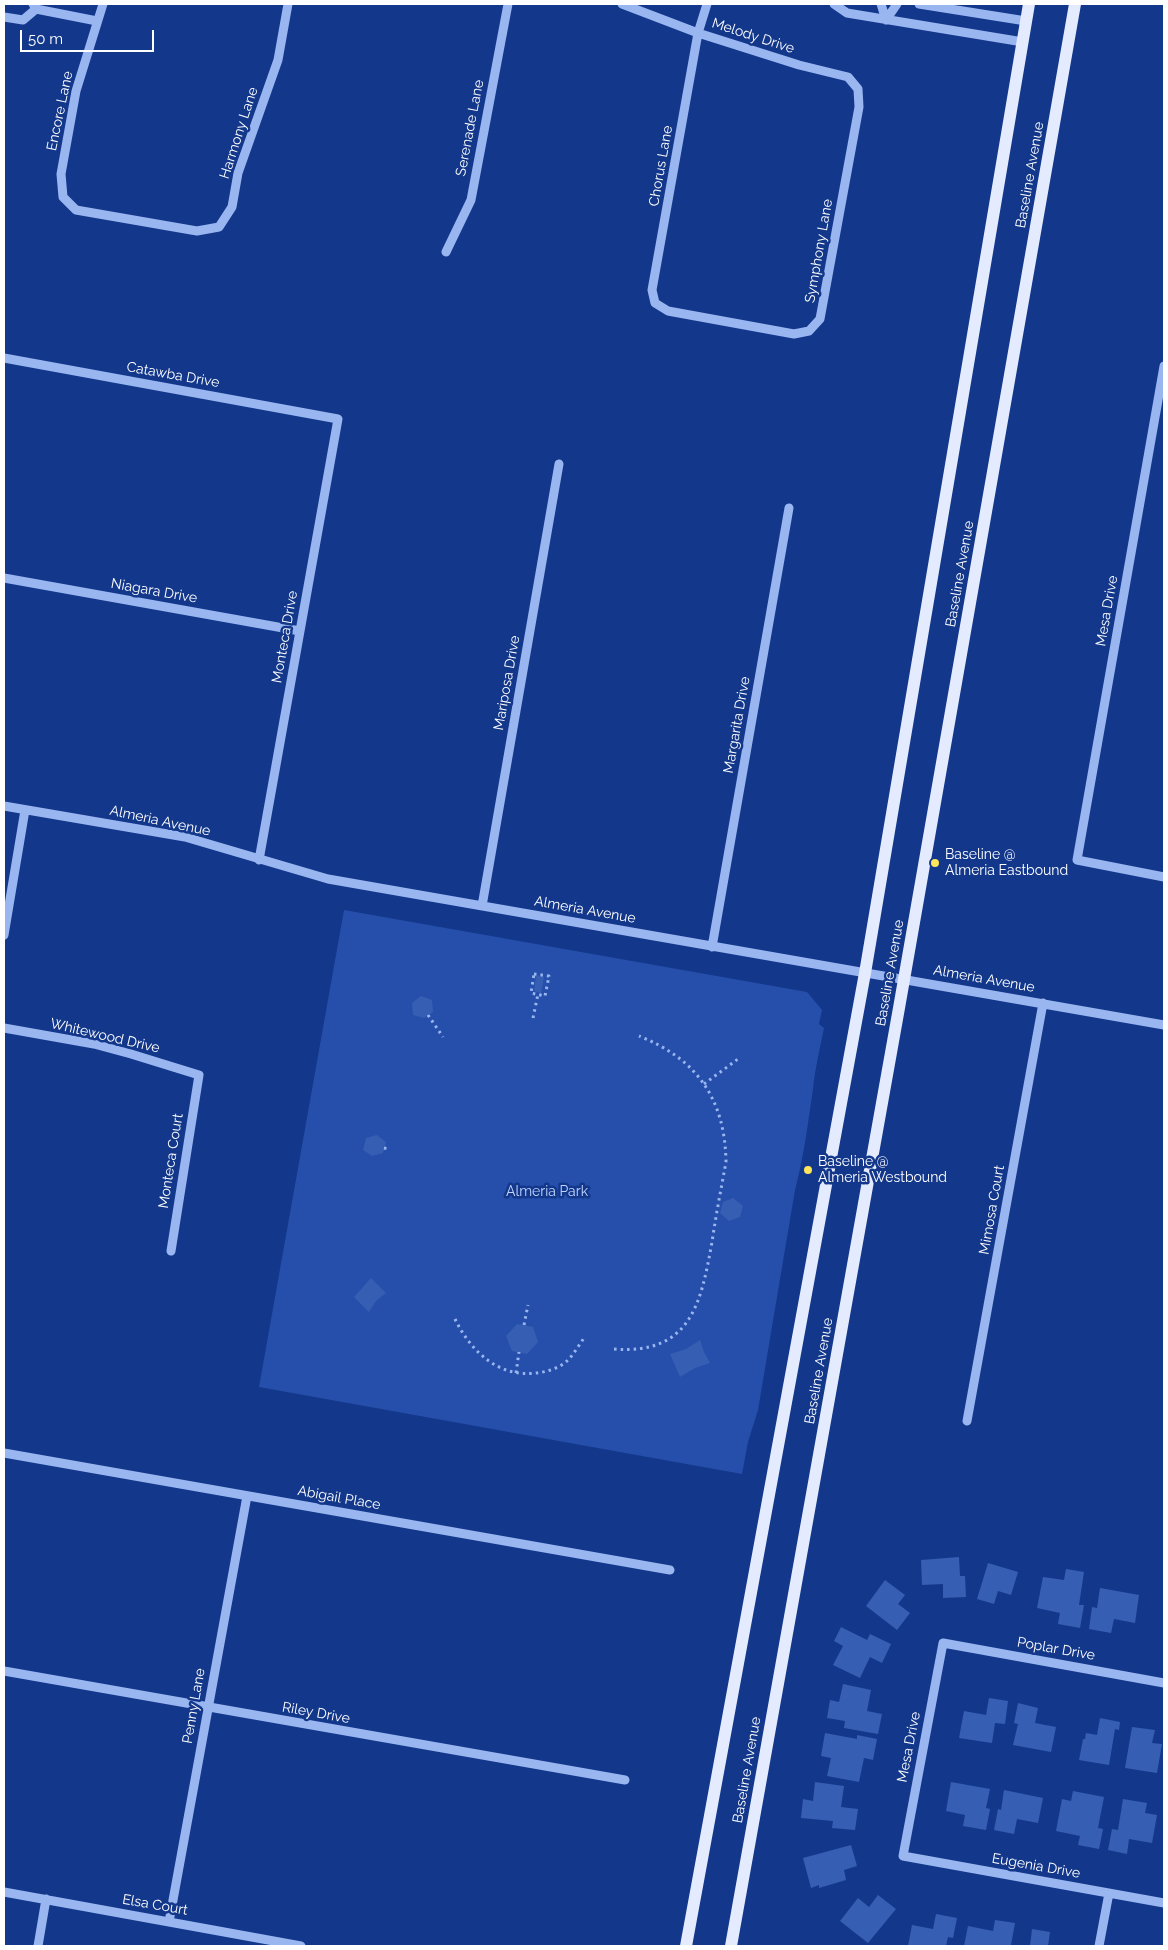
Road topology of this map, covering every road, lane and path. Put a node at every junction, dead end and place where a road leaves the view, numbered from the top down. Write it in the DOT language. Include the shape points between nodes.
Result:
graph roads {
  1 [pos="103,4"];
  2 [pos="288,4"];
  3 [pos="508,4"];
  4 [pos="622,4"];
  5 [pos="707,4"];
  6 [pos="834,4"];
  7 [pos="881,4"];
  8 [pos="897,4"];
  9 [pos="919,4"];
  10 [pos="1030,4"];
  11 [pos="1075,4"];
  12 [pos="34,6"];
  13 [pos="4,17"];
  14 [pos="886,20"];
  15 [pos="97,21"];
  16 [pos="1026,22"];
  17 [pos="698,33"];
  18 [pos="1023,42"];
  19 [pos="848,77"];
  20 [pos="63,197"];
  21 [pos="446,252"];
  22 [pos="655,303"];
  23 [pos="4,358"];
  24 [pos="1164,366"];
  25 [pos="338,419"];
  26 [pos="559,464"];
  27 [pos="790,508"];
  28 [pos="4,578"];
  29 [pos="300,631"];
  30 [pos="4,806"];
  31 [pos="25,810"];
  32 [pos="259,860"];
  33 [pos="1164,877"];
  34 [pos="482,906"];
  35 [pos="4,935"];
  36 [pos="712,947"];
  37 [pos="865,973"];
  38 [pos="904,979"];
  39 [pos="538,994"];
  40 [pos="1043,1003"];
  41 [pos="428,1015"];
  42 [pos="533,1018"];
  43 [pos="1164,1025"];
  44 [pos="4,1028"];
  45 [pos="638,1036"];
  46 [pos="443,1037"];
  47 [pos="738,1060"];
  48 [pos="199,1075"];
  49 [pos="704,1084"];
  50 [pos="170,1251"];
  51 [pos="528,1305"];
  52 [pos="455,1319"];
  53 [pos="524,1325"];
  54 [pos="584,1338"];
  55 [pos="614,1349"];
  56 [pos="519,1352"];
  57 [pos="516,1373"];
  58 [pos="967,1421"];
  59 [pos="4,1453"];
  60 [pos="246,1496"];
  61 [pos="670,1570"];
  62 [pos="943,1643"];
  63 [pos="4,1672"];
  64 [pos="1164,1683"];
  65 [pos="208,1708"];
  66 [pos="625,1780"];
  67 [pos="903,1856"];
  68 [pos="4,1892"];
  69 [pos="1109,1893"];
  70 [pos="46,1899"];
  71 [pos="1164,1903"];
  72 [pos="169,1922"];
  73 [pos="38,1946"];
  74 [pos="301,1946"];
  75 [pos="686,1946"];
  76 [pos="731,1946"];
  77 [pos="1099,1946"];
  1 -- 15 [label="street, Encore Lane"];
  2 -- 20 [label="street, Harmony Lane" via="278,60 238,173 232,207 219,227 197,231 76,210"];
  3 -- 21 [label="street, Serenade Lane" via="470,200"];
  4 -- 17 [label="street, Melody Drive"];
  5 -- 17 [label="street, Chorus Lane"];
  6 -- 14 [label="street" via="847,13"];
  7 -- 14 [label="street"];
  8 -- 14 [label="street"];
  9 -- 16 [label="street"];
  10 -- 16 [label="main road, Baseline Avenue"];
  11 -- 38 [label="main road, Baseline Avenue"];
  12 -- 13 [label="street" via="23,20"];
  12 -- 15 [label="street"];
  14 -- 18 [label="street"];
  15 -- 20 [label="street, Encore Lane" via="76,91 61,174"];
  16 -- 18 [label="main road, Baseline Avenue"];
  17 -- 19 [label="street, Melody Drive"];
  17 -- 22 [label="street, Chorus Lane" via="652,290"];
  18 -- 37 [label="main road, Baseline Avenue"];
  19 -- 22 [label="street, Symphony Lane" via="858,89 859,107 820,319 809,331 794,334 668,311"];
  23 -- 25 [label="street, Catawba Drive"];
  24 -- 33 [label="street, Mesa Drive" via="1077,860"];
  25 -- 29 [label="street, Monteca Drive"];
  26 -- 34 [label="street, Mariposa Drive"];
  27 -- 36 [label="street, Margarita Drive"];
  28 -- 29 [label="street, Niagara Drive"];
  29 -- 32 [label="street, Monteca Drive"];
  30 -- 31 [label="street, Almeria Avenue"];
  31 -- 32 [label="street, Almeria Avenue" via="184,837"];
  31 -- 35 [label="street"];
  32 -- 34 [label="street, Almeria Avenue" via="328,879"];
  34 -- 36 [label="street, Almeria Avenue"];
  36 -- 37 [label="street, Almeria Avenue"];
  37 -- 38 [label="street, Almeria Avenue"];
  37 -- 75 [label="main road, Baseline Avenue"];
  38 -- 40 [label="street, Almeria Avenue"];
  38 -- 76 [label="main road, Baseline Avenue"];
  39 -- 39 [label="path" via="531,993 534,974 549,976 545,996"];
  39 -- 42 [label="path"];
  40 -- 43 [label="street, Almeria Avenue"];
  40 -- 58 [label="street, Mimosa Court"];
  41 -- 46 [label="path"];
  44 -- 48 [label="street, Whitewood Drive" via="94,1044"];
  45 -- 49 [label="path" via="685,1061"];
  47 -- 49 [label="path"];
  48 -- 50 [label="street, Monteca Court"];
  49 -- 55 [label="path" via="722,1121 726,1162 720,1208 694,1313 660,1343 632,1350"];
  51 -- 53 [label="path"];
  52 -- 57 [label="path" via="466,1339 484,1358 496,1367"];
  54 -- 57 [label="path" via="559,1366 539,1373"];
  56 -- 57 [label="path"];
  59 -- 60 [label="street, Abigail Place"];
  60 -- 61 [label="street, Abigail Place"];
  60 -- 65 [label="street, Penny Lane"];
  62 -- 64 [label="street, Poplar Drive"];
  62 -- 67 [label="street, Mesa Drive"];
  63 -- 65 [label="street, Riley Drive"];
  65 -- 66 [label="street, Riley Drive"];
  65 -- 72 [label="street, Penny Lane"];
  67 -- 69 [label="street, Eugenia Drive"];
  68 -- 70 [label="street, Elsa Court"];
  69 -- 71 [label="street, Eugenia Drive"];
  69 -- 77 [label="street"];
  70 -- 72 [label="street, Elsa Court"];
  70 -- 73 [label="street"];
  72 -- 74 [label="street, Elsa Court"];
}
